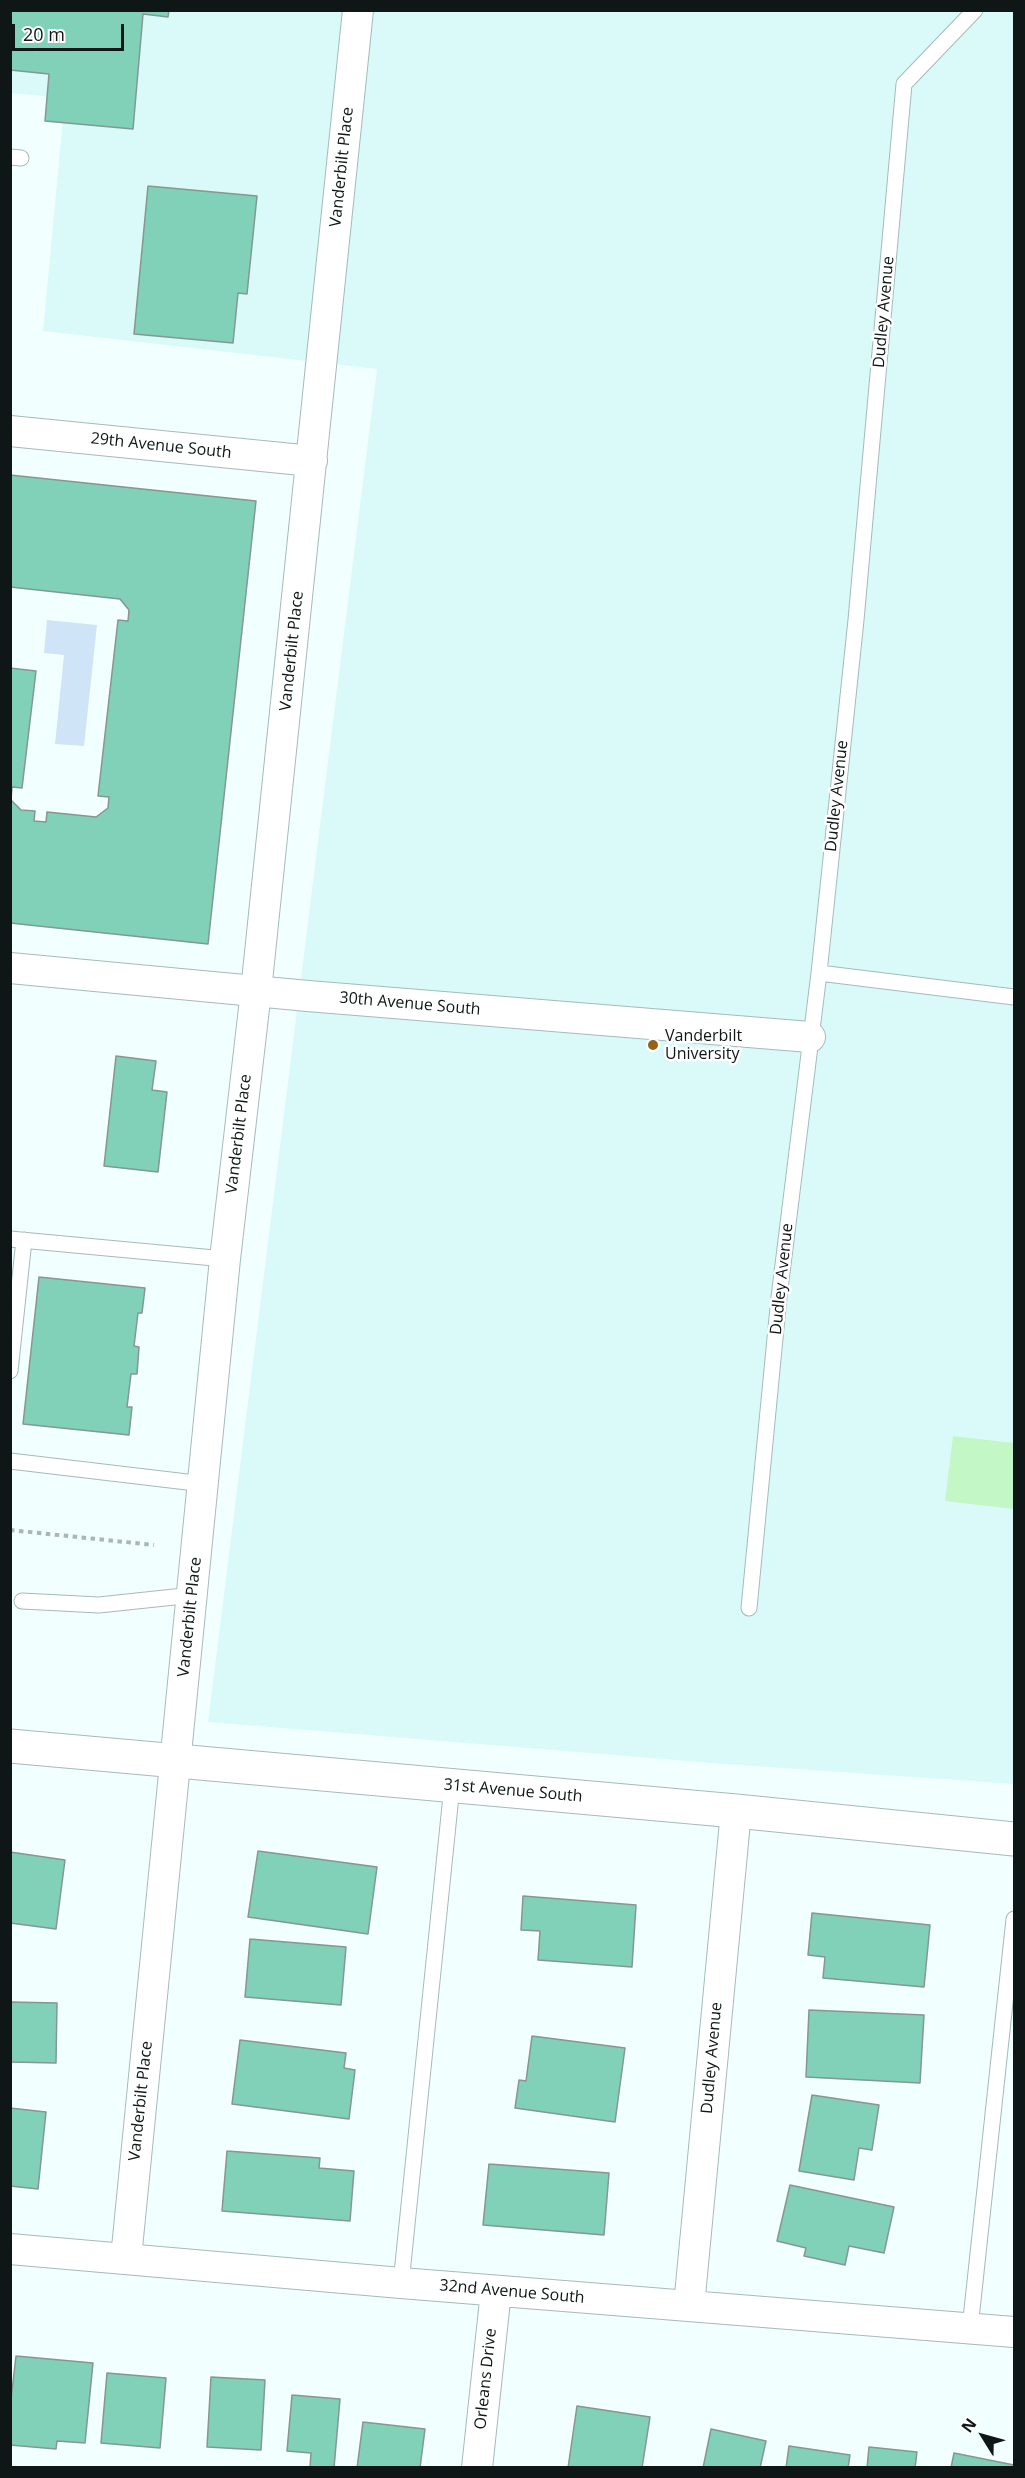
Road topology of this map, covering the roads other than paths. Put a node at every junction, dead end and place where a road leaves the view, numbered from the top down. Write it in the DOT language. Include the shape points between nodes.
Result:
graph roads {
  1 [pos="358,10"];
  2 [pos="975,10"];
  3 [pos="10,431"];
  4 [pos="312,461"];
  5 [pos="10,968"];
  6 [pos="819,973"];
  7 [pos="255,991"];
  8 [pos="1014,997"];
  9 [pos="810,1038"];
  10 [pos="17,1240"];
  11 [pos="225,1259"];
  12 [pos="10,1371"];
  13 [pos="10,1461"];
  14 [pos="204,1484"];
  15 [pos="193,1595"];
  16 [pos="22,1600"];
  17 [pos="749,1608"];
  18 [pos="10,1746"];
  19 [pos="176,1760"];
  20 [pos="452,1786"];
  21 [pos="736,1810"];
  22 [pos="1014,1839"];
  23 [pos="1014,1919"];
  24 [pos="10,2249"];
  25 [pos="126,2258"];
  26 [pos="401,2283"];
  27 [pos="496,2290"];
  28 [pos="689,2306"];
  29 [pos="970,2328"];
  30 [pos="1014,2332"];
  31 [pos="477,2468"];
  1 -- 4 [label="street, Vanderbilt Place"];
  2 -- 6 [label="lane, Dudley Avenue" via="904,84 856,620"];
  3 -- 4 [label="street, 29th Avenue South"];
  4 -- 7 [label="street, Vanderbilt Place"];
  5 -- 7 [label="street, 30th Avenue South"];
  6 -- 8 [label="lane"];
  6 -- 9 [label="lane, Dudley Avenue"];
  7 -- 9 [label="street, 30th Avenue South"];
  7 -- 11 [label="street, Vanderbilt Place"];
  9 -- 17 [label="lane, Dudley Avenue" via="779,1297"];
  10 -- 11 [label="lane"];
  10 -- 12 [label="lane"];
  11 -- 14 [label="street, Vanderbilt Place"];
  13 -- 14 [label="lane"];
  14 -- 15 [label="street, Vanderbilt Place"];
  15 -- 16 [label="lane" via="99,1605"];
  15 -- 19 [label="street, Vanderbilt Place"];
  18 -- 19 [label="main road, 31st Avenue South"];
  19 -- 20 [label="main road, 31st Avenue South"];
  19 -- 25 [label="street, Vanderbilt Place"];
  20 -- 21 [label="main road, 31st Avenue South"];
  20 -- 26 [label="lane"];
  21 -- 22 [label="main road, 31st Avenue South"];
  21 -- 28 [label="street, Dudley Avenue"];
  23 -- 29 [label="lane"];
  24 -- 25 [label="street, 32nd Avenue South"];
  25 -- 26 [label="street, 32nd Avenue South"];
  26 -- 27 [label="street, 32nd Avenue South"];
  27 -- 28 [label="street, 32nd Avenue South"];
  27 -- 31 [label="street, Orleans Drive"];
  28 -- 29 [label="street, 32nd Avenue South"];
  29 -- 30 [label="street, 32nd Avenue South"];
}
